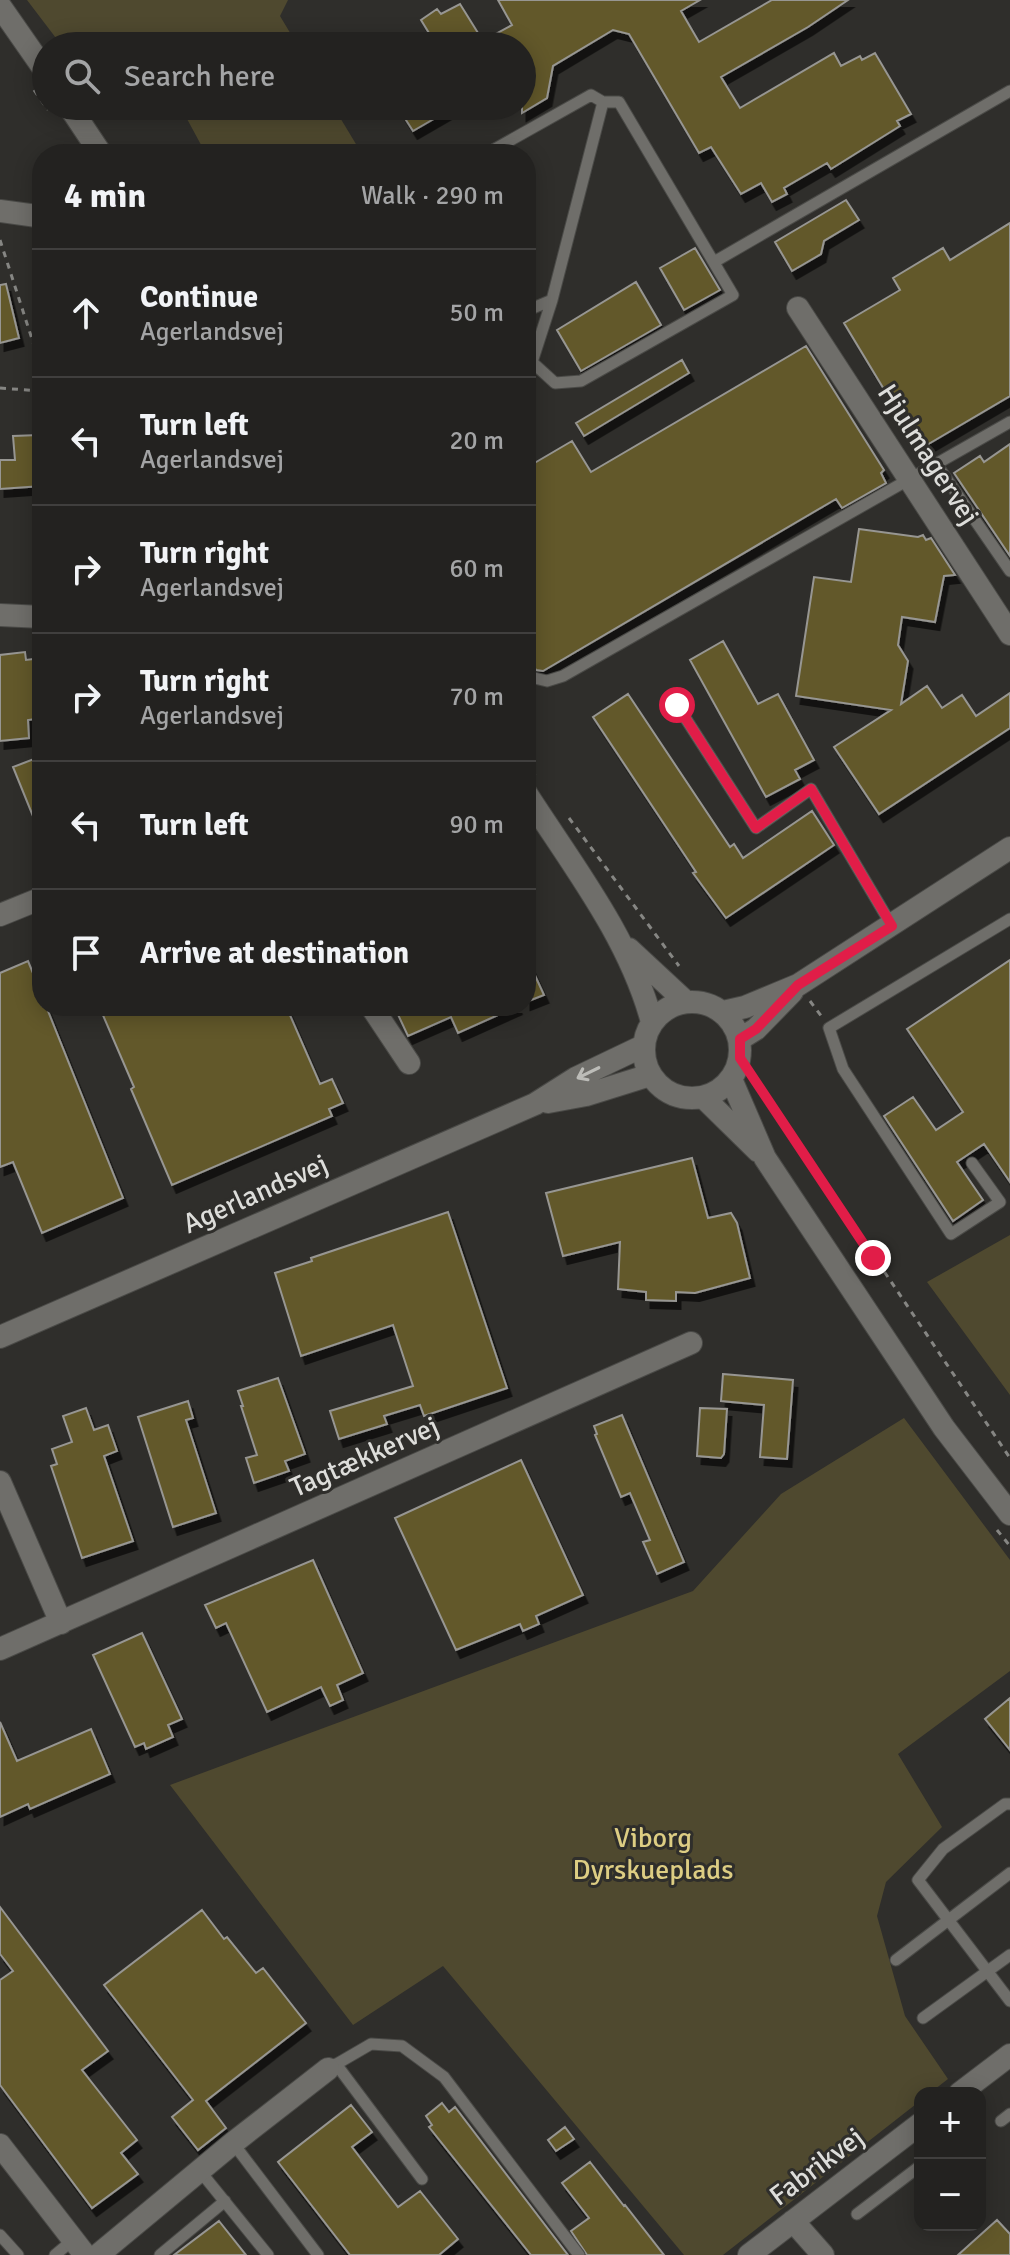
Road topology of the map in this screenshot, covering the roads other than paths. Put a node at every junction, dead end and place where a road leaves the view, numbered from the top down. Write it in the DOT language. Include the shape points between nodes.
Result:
graph roads {
  1 [pos="0,6"];
  2 [pos="32,67"];
  3 [pos="1010,91"];
  4 [pos="603,102"];
  5 [pos="69,120"];
  6 [pos="91,144"];
  7 [pos="504,144"];
  8 [pos="0,211"];
  9 [pos="32,215"];
  10 [pos="714,262"];
  11 [pos="552,300"];
  12 [pos="536,307"];
  13 [pos="798,308"];
  14 [pos="536,345"];
  15 [pos="536,369"];
  16 [pos="1010,422"];
  17 [pos="937,465"];
  18 [pos="911,480"];
  19 [pos="1010,571"];
  20 [pos="0,615"];
  21 [pos="32,617"];
  22 [pos="1010,634"];
  23 [pos="536,678"];
  24 [pos="677,705"];
  25 [pos="536,794"];
  26 [pos="1010,848"];
  27 [pos="32,902"];
  28 [pos="0,915"];
  29 [pos="1010,919"];
  30 [pos="892,926"];
  31 [pos="622,943"];
  32 [pos="798,985"];
  33 [pos="691,1001"];
  34 [pos="723,1012"];
  35 [pos="378,1016"];
  36 [pos="652,1022"];
  37 [pos="643,1046"];
  38 [pos="740,1049"];
  39 [pos="409,1063"];
  40 [pos="650,1075"];
  41 [pos="731,1079"];
  42 [pos="703,1097"];
  43 [pos="535,1104"];
  44 [pos="765,1158"];
  45 [pos="972,1163"];
  46 [pos="0,1337"];
  47 [pos="691,1343"];
  48 [pos="0,1482"];
  49 [pos="1010,1514"];
  50 [pos="61,1623"];
  51 [pos="0,1649"];
  52 [pos="1010,1804"];
  53 [pos="1010,1873"];
  54 [pos="949,1920"];
  55 [pos="1010,1955"];
  56 [pos="896,1960"];
  57 [pos="988,1971"];
  58 [pos="1010,2001"];
  59 [pos="923,2018"];
  60 [pos="1010,2055"];
  61 [pos="332,2067"];
  62 [pos="968,2087"];
  63 [pos="914,2129"];
  64 [pos="233,2143"];
  65 [pos="0,2145"];
  66 [pos="200,2171"];
  67 [pos="914,2171"];
  68 [pos="422,2179"];
  69 [pos="225,2201"];
  70 [pos="857,2214"];
  71 [pos="793,2221"];
  72 [pos="0,2235"];
  73 [pos="79,2247"];
  74 [pos="18,2255"];
  75 [pos="55,2255"];
  76 [pos="98,2255"];
  77 [pos="160,2255"];
  78 [pos="268,2255"];
  79 [pos="318,2255"];
  80 [pos="579,2255"];
  81 [pos="749,2255"];
  82 [pos="823,2255"];
  1 -- 2 [label="street"];
  3 -- 10 [label="lane"];
  4 -- 7 [label="lane" via="591,95"];
  4 -- 10 [label="lane" via="619,102"];
  4 -- 11 [label="lane"];
  5 -- 6 [label="street"];
  8 -- 9 [label="street"];
  10 -- 15 [label="lane" via="733,295 581,381 555,383"];
  11 -- 12 [label="lane"];
  11 -- 14 [label="lane"];
  13 -- 18 [label="street, Hjulmagervej"];
  16 -- 17 [label="lane"];
  17 -- 18 [label="lane"];
  17 -- 19 [label="lane"];
  18 -- 22 [label="street, Hjulmagervej"];
  18 -- 23 [label="lane" via="563,676"];
  20 -- 21 [label="street"];
  24 -- 30 [label="lane" via="756,828 811,789"];
  25 -- 31 [label="street"];
  26 -- 30 [label="street"];
  27 -- 28 [label="street"];
  29 -- 45 [label="lane" via="829,1028 843,1069 951,1234 1000,1202"];
  30 -- 32 [label="street"];
  31 -- 33 [label="street"];
  31 -- 36 [label="street"];
  32 -- 34 [label="street"];
  32 -- 38 [label="street"];
  33 -- 34 [label="street"];
  33 -- 36 [label="street" via="672,1005"];
  34 -- 38 [label="street" via="734,1024"];
  35 -- 39 [label="street"];
  36 -- 37 [label="street"];
  37 -- 40 [label="street"];
  37 -- 43 [label="street, Agerlandsvej, one-way"];
  38 -- 41 [label="street"];
  40 -- 42 [label="street" via="674,1095"];
  40 -- 43 [label="street, Agerlandsvej"];
  41 -- 42 [label="street"];
  41 -- 44 [label="street"];
  42 -- 44 [label="street"];
  43 -- 46 [label="street, Agerlandsvej"];
  44 -- 49 [label="street" via="944,1428"];
  47 -- 50 [label="street, Tagtækkervej"];
  48 -- 50 [label="street"];
  50 -- 51 [label="street, Tagtækkervej"];
  52 -- 54 [label="lane" via="943,1849 918,1880"];
  53 -- 54 [label="lane"];
  54 -- 56 [label="lane"];
  54 -- 57 [label="lane"];
  55 -- 57 [label="lane"];
  57 -- 58 [label="lane"];
  57 -- 59 [label="lane"];
  60 -- 62 [label="street"];
  61 -- 64 [label="street"];
  61 -- 68 [label="lane"];
  61 -- 80 [label="lane" via="371,2044 402,2046 444,2077"];
  63 -- 71 [label="street, Fabrikvej"];
  64 -- 66 [label="street"];
  64 -- 79 [label="lane"];
  65 -- 73 [label="street"];
  66 -- 69 [label="lane"];
  66 -- 76 [label="street"];
  67 -- 70 [label="lane"];
  69 -- 77 [label="lane"];
  69 -- 78 [label="lane"];
  71 -- 81 [label="street, Fabrikvej"];
  71 -- 82 [label="street"];
  72 -- 74 [label="lane"];
  73 -- 75 [label="lane"];
}
